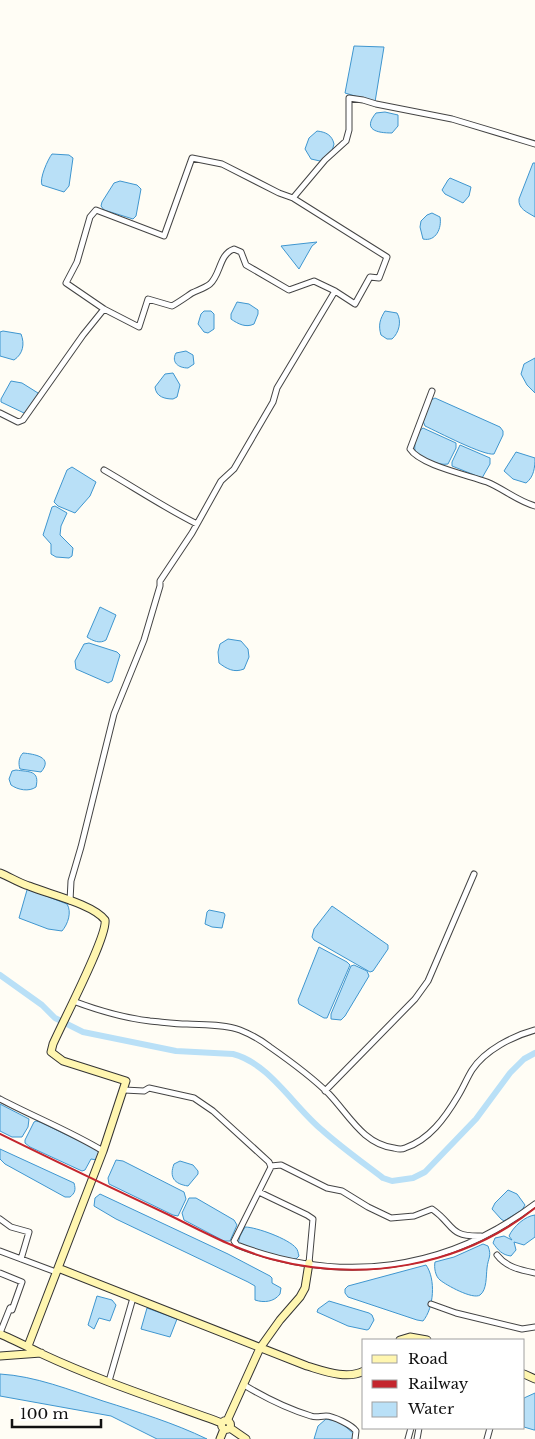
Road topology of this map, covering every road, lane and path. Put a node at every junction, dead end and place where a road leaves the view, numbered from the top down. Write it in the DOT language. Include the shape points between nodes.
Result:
graph roads {
  1 [pos="535,144"];
  2 [pos="293,198"];
  3 [pos="335,291"];
  4 [pos="104,309"];
  5 [pos="432,391"];
  6 [pos="0,413"];
  7 [pos="104,470"];
  8 [pos="535,506"];
  9 [pos="197,524"];
  10 [pos="0,873"];
  11 [pos="474,874"];
  12 [pos="70,901"];
  13 [pos="72,1003"];
  14 [pos="535,1030"];
  15 [pos="124,1090"];
  16 [pos="325,1091"];
  17 [pos="0,1099"];
  18 [pos="103,1151"];
  19 [pos="271,1166"];
  20 [pos="261,1193"];
  21 [pos="534,1207"];
  22 [pos="0,1219"];
  23 [pos="485,1236"];
  24 [pos="0,1251"];
  25 [pos="496,1254"];
  26 [pos="21,1259"];
  27 [pos="309,1263"];
  28 [pos="57,1270"];
  29 [pos="0,1273"];
  30 [pos="535,1273"];
  31 [pos="133,1298"];
  32 [pos="431,1304"];
  33 [pos="535,1327"];
  34 [pos="0,1333"];
  35 [pos="403,1339"];
  36 [pos="421,1339"];
  37 [pos="28,1346"];
  38 [pos="260,1348"];
  39 [pos="41,1353"];
  40 [pos="0,1356"];
  41 [pos="362,1372"];
  42 [pos="109,1381"];
  43 [pos="244,1385"];
  44 [pos="224,1429"];
  45 [pos="246,1439"];
  46 [pos="355,1439"];
  1 -- 2 [label="street" via="452,119 349,98 346,141"];
  2 -- 3 [label="street" via="387,257 379,278 370,277 355,304"];
  2 -- 4 [label="street" via="222,164 192,158 164,236 96,210 90,218 77,262 66,283"];
  3 -- 4 [label="street" via="314,282 289,290 246,265 241,252 234,249 224,256 211,284 172,306 148,299 139,327"];
  3 -- 9 [label="street" via="277,388 273,402 234,469 221,481"];
  4 -- 6 [label="street" via="23,420 18,422"];
  5 -- 8 [label="street" via="410,449 412,452 420,458 489,483 521,502"];
  7 -- 9 [label="street"];
  9 -- 12 [label="street" via="160,581 144,640 114,714 74,867"];
  10 -- 12 [label="street"];
  11 -- 16 [label="street" via="428,982"];
  12 -- 13 [label="street" via="99,914 106,924"];
  13 -- 15 [label="street" via="51,1052 80,1067 125,1080"];
  13 -- 16 [label="street" via="140,1019 238,1029 290,1061"];
  14 -- 16 [label="street" via="498,1045 473,1068 458,1097 428,1136 402,1150 370,1140"];
  15 -- 18 [label="street"];
  15 -- 19 [label="street" via="144,1091 149,1088 194,1098 259,1151"];
  17 -- 18 [label="street"];
  18 -- 28 [label="street"];
  19 -- 23 [label="street" via="281,1165 327,1188 342,1191 391,1218 414,1216 432,1209 456,1233"];
  19 -- 27 [label="street" via="235,1244 272,1257"];
  20 -- 27 [label="street" via="313,1219"];
  21 -- 23 [label="street"];
  22 -- 26 [label="street" via="29,1232"];
  23 -- 27 [label="street" via="404,1264 359,1268"];
  24 -- 26 [label="street"];
  25 -- 30 [label="street" via="513,1268"];
  26 -- 28 [label="street"];
  27 -- 38 [label="street" via="305,1288 300,1297"];
  28 -- 31 [label="street"];
  28 -- 37 [label="street"];
  29 -- 34 [label="street" via="22,1282"];
  31 -- 38 [label="street"];
  31 -- 42 [label="street"];
  32 -- 33 [label="street" via="522,1329"];
  34 -- 37 [label="street"];
  35 -- 36 [label="street"];
  37 -- 39 [label="street"];
  38 -- 41 [label="street" via="329,1372 350,1375"];
  38 -- 43 [label="street"];
  39 -- 40 [label="street"];
  39 -- 42 [label="street"];
  42 -- 44 [label="street"];
  43 -- 44 [label="street"];
  43 -- 46 [label="street" via="309,1415 326,1416 352,1426 356,1431"];
  44 -- 45 [label="street"];
}
